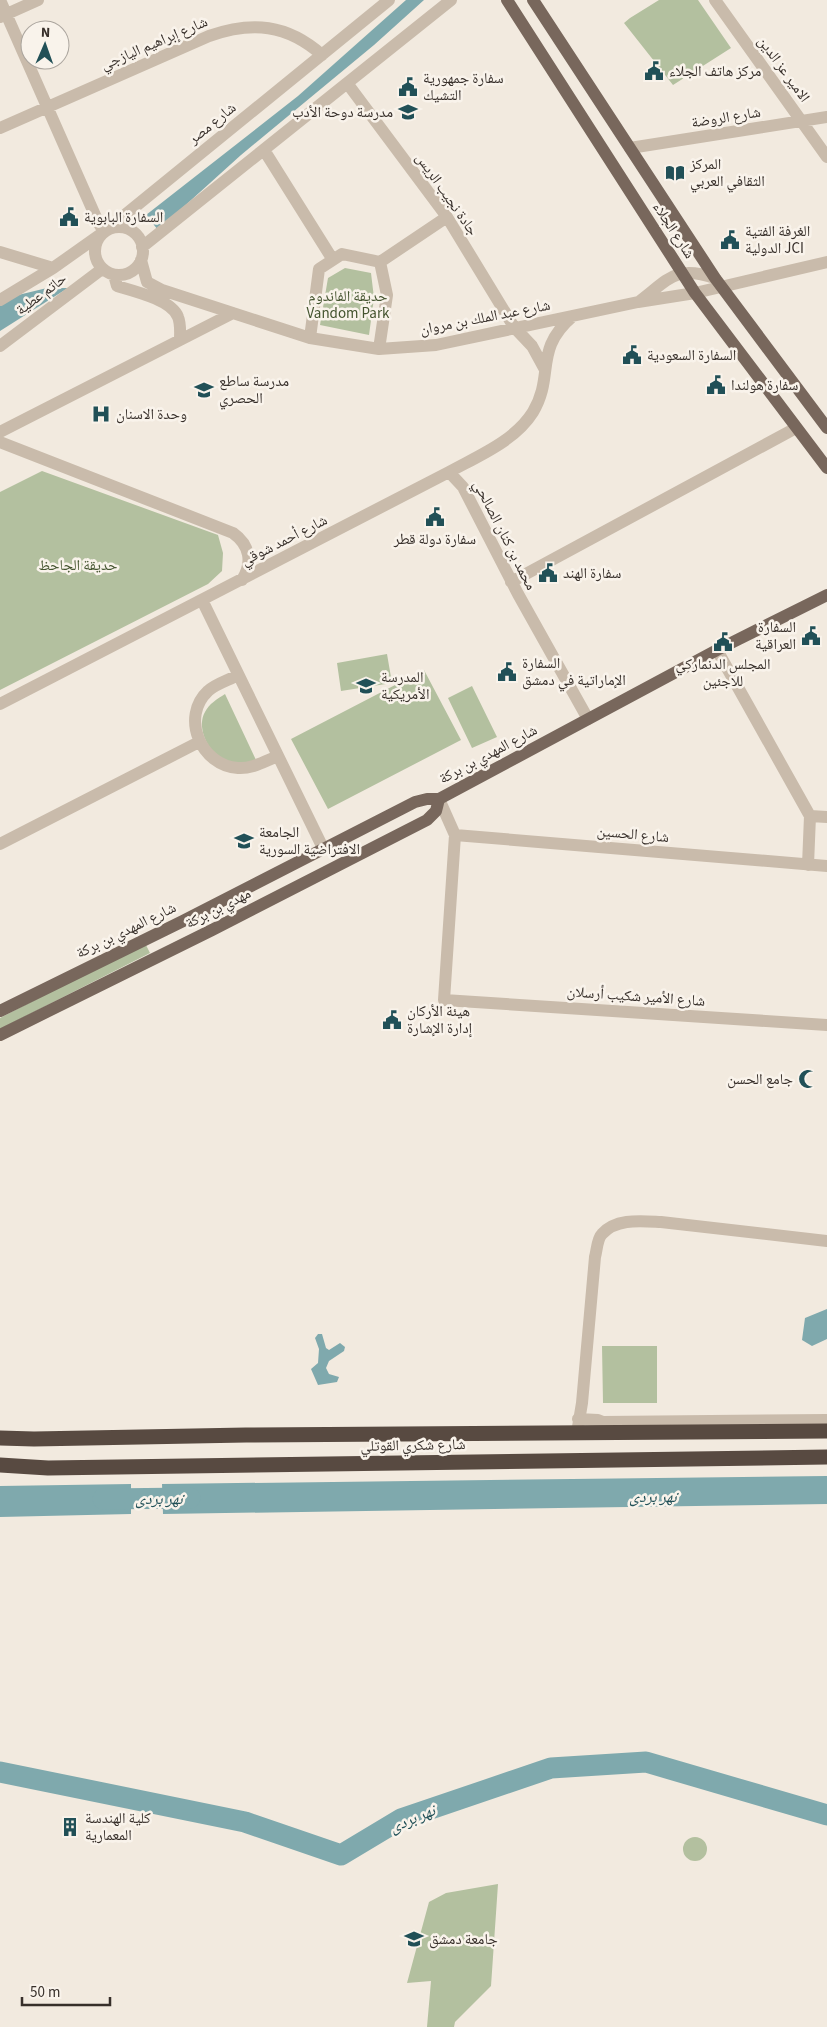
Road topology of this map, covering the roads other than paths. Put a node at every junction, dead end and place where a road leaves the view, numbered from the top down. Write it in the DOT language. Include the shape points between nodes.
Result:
graph roads {
  1 [pos="0,0"];
  2 [pos="38,0"];
  3 [pos="389,0"];
  4 [pos="451,0"];
  5 [pos="506,0"];
  6 [pos="533,0"];
  7 [pos="714,0"];
  8 [pos="3,16"];
  9 [pos="322,55"];
  10 [pos="347,83"];
  11 [pos="48,107"];
  12 [pos="827,117"];
  13 [pos="802,121"];
  14 [pos="0,128"];
  15 [pos="630,148"];
  16 [pos="264,150"];
  17 [pos="827,157"];
  18 [pos="446,217"];
  19 [pos="104,232"];
  20 [pos="0,252"];
  21 [pos="142,254"];
  22 [pos="333,260"];
  23 [pos="380,262"];
  24 [pos="827,262"];
  25 [pos="53,268"];
  26 [pos="108,272"];
  27 [pos="682,272"];
  28 [pos="718,282"];
  29 [pos="695,293"];
  30 [pos="0,300"];
  31 [pos="638,302"];
  32 [pos="233,313"];
  33 [pos="573,316"];
  34 [pos="514,328"];
  35 [pos="310,338"];
  36 [pos="180,340"];
  37 [pos="0,346"];
  38 [pos="379,349"];
  39 [pos="544,368"];
  40 [pos="796,428"];
  41 [pos="827,428"];
  42 [pos="0,432"];
  43 [pos="0,442"];
  44 [pos="827,468"];
  45 [pos="449,472"];
  46 [pos="242,580"];
  47 [pos="511,582"];
  48 [pos="827,594"];
  49 [pos="202,600"];
  50 [pos="717,650"];
  51 [pos="238,675"];
  52 [pos="0,704"];
  53 [pos="588,719"];
  54 [pos="199,742"];
  55 [pos="278,756"];
  56 [pos="439,799"];
  57 [pos="810,816"];
  58 [pos="827,817"];
  59 [pos="455,835"];
  60 [pos="0,844"];
  61 [pos="322,848"];
  62 [pos="808,865"];
  63 [pos="827,866"];
  64 [pos="204,910"];
  65 [pos="183,921"];
  66 [pos="212,930"];
  67 [pos="190,940"];
  68 [pos="0,1011"];
  69 [pos="827,1025"];
  70 [pos="0,1035"];
  71 [pos="827,1241"];
  72 [pos="827,1420"];
  73 [pos="578,1426"];
  74 [pos="827,1430"];
  75 [pos="0,1438"];
  76 [pos="827,1457"];
  77 [pos="0,1465"];
  1 -- 8 [label="street"];
  2 -- 8 [label="street"];
  3 -- 9 [label="street, شارع مصر"];
  4 -- 10 [label="street"];
  5 -- 27 [label="main road, شارع الجلاء"];
  6 -- 15 [label="main road, شارع الجلاء"];
  7 -- 13 [label="street, الامير عز الدين"];
  8 -- 11 [label="street"];
  9 -- 11 [label="street, شارع إبراهيم اليازجي" via="307,42 279,30 244,27 226,30"];
  9 -- 19 [label="street, شارع مصر"];
  10 -- 16 [label="street"];
  10 -- 18 [label="street, جادة نجيب الريس"];
  11 -- 14 [label="street, شارع إبراهيم اليازجي"];
  11 -- 19 [label="street"];
  12 -- 13 [label="street, شارع الروضة"];
  13 -- 15 [label="street, شارع الروضة"];
  13 -- 17 [label="street, الامير عز الدين"];
  15 -- 28 [label="main road, شارع الجلاء"];
  16 -- 21 [label="street"];
  16 -- 22 [label="street"];
  18 -- 23 [label="street"];
  18 -- 34 [label="street, جادة نجيب الريس"];
  19 -- 21 [label="street" via="127,229 139,240"];
  19 -- 25 [label="street, شارع مصر"];
  19 -- 26 [label="street" via="95,250 98,264"];
  20 -- 25 [label="street"];
  21 -- 26 [label="street" via="138,266 127,274"];
  21 -- 32 [label="street, شارع عبد الملك بن مروان" via="147,282"];
  22 -- 23 [label="street" via="342,254"];
  22 -- 35 [label="street" via="319,270"];
  23 -- 38 [label="street" via="388,295"];
  24 -- 28 [label="street, شارع عبد الملك بن مروان"];
  25 -- 30 [label="street, حاتم عطية"];
  26 -- 36 [label="street" via="117,286 144,294 175,311 179,319"];
  26 -- 37 [label="street, حاتم عطية"];
  27 -- 28 [label="street" via="692,271"];
  27 -- 29 [label="main road, شارع الجلاء"];
  27 -- 31 [label="street"];
  28 -- 29 [label="street, شارع عبد الملك بن مروان"];
  28 -- 41 [label="main road, شارع الجلاء"];
  29 -- 31 [label="street, شارع عبد الملك بن مروان"];
  29 -- 40 [label="main road, شارع الجلاء"];
  31 -- 33 [label="street, شارع عبد الملك بن مروان"];
  32 -- 35 [label="street, شارع عبد الملك بن مروان"];
  32 -- 36 [label="street"];
  33 -- 34 [label="street, شارع عبد الملك بن مروان"];
  33 -- 39 [label="street, شارع أحمد شوقي" via="552,340"];
  34 -- 38 [label="street, شارع عبد الملك بن مروان" via="436,345"];
  34 -- 39 [label="street" via="532,346"];
  35 -- 38 [label="street, شارع عبد الملك بن مروان"];
  36 -- 42 [label="street"];
  39 -- 45 [label="street, شارع أحمد شوقي" via="540,396 526,422 509,438"];
  40 -- 44 [label="main road, شارع الجلاء"];
  40 -- 47 [label="street"];
  43 -- 46 [label="street" via="233,533 243,542 248,554 248,568"];
  45 -- 46 [label="street, شارع أحمد شوقي"];
  45 -- 47 [label="street, محمد بن كنان الصالحي" via="463,487"];
  46 -- 49 [label="street, شارع أحمد شوقي"];
  47 -- 53 [label="street, محمد بن كنان الصالحي"];
  48 -- 50 [label="main road, شارع المهدي بن بركة"];
  49 -- 51 [label="street"];
  49 -- 52 [label="street, شارع أحمد شوقي"];
  50 -- 53 [label="main road, شارع المهدي بن بركة"];
  50 -- 57 [label="street"];
  51 -- 54 [label="street" via="208,690 199,703 195,728"];
  51 -- 55 [label="street"];
  53 -- 56 [label="main road, شارع المهدي بن بركة"];
  54 -- 55 [label="street" via="208,755 224,765 238,768"];
  54 -- 60 [label="street"];
  55 -- 61 [label="street"];
  56 -- 59 [label="street"];
  56 -- 61 [label="main road, شارع المهدي بن بركة" via="415,802"];
  56 -- 66 [label="main road, مهدي بن بركة" via="436,810 427,820"];
  57 -- 58 [label="street"];
  57 -- 62 [label="street"];
  59 -- 62 [label="street, شارع الحسين"];
  59 -- 69 [label="street, شارع الأمير شكيب أرسلان" via="444,1000"];
  61 -- 64 [label="main road, شارع المهدي بن بركة"];
  62 -- 63 [label="street, شارع الحسين"];
  64 -- 65 [label="main road, شارع المهدي بن بركة"];
  64 -- 66 [label="main road" via="210,918"];
  65 -- 67 [label="main road" via="184,931"];
  65 -- 68 [label="main road, شارع المهدي بن بركة"];
  66 -- 67 [label="main road, مهدي بن بركة"];
  67 -- 70 [label="main road, مهدي بن بركة"];
  71 -- 73 [label="street" via="634,1221 614,1225 600,1235"];
  72 -- 73 [label="street" via="598,1420"];
  73 -- 74 [label="highway, شارع شكري القوتلي"];
  73 -- 75 [label="highway, شارع شكري القوتلي"];
  76 -- 77 [label="highway, شارع شكري القوتلي" via="48,1468"];
}
